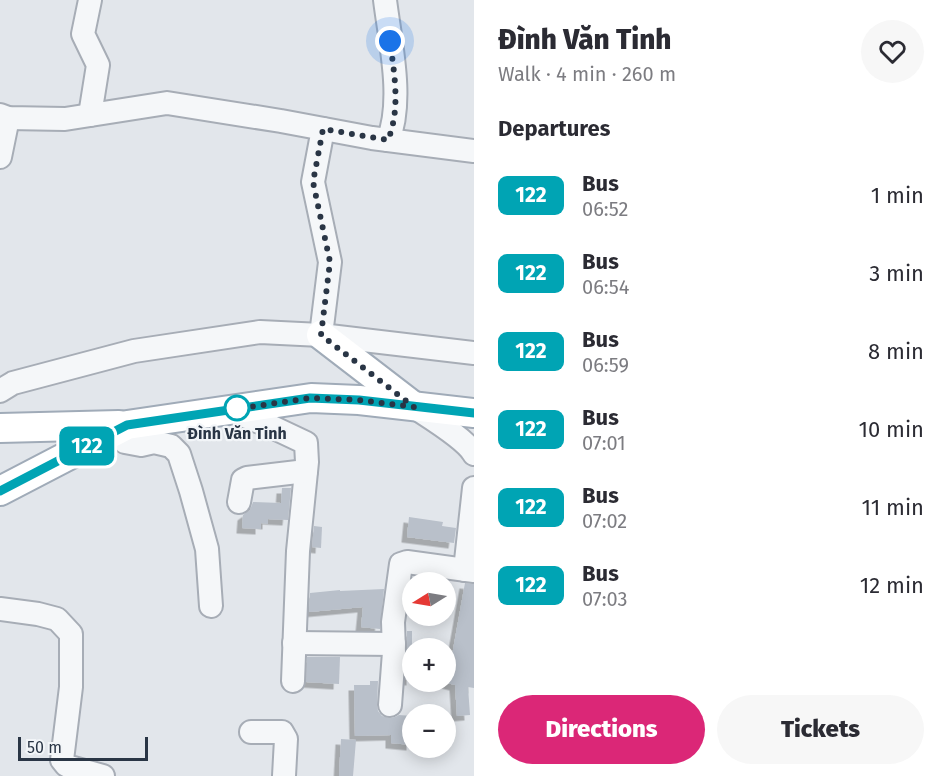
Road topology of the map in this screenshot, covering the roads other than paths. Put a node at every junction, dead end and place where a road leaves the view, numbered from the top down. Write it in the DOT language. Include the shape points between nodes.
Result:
graph roads {
  1 [pos="90,0"];
  2 [pos="385,0"];
  3 [pos="90,115"];
  4 [pos="4,117"];
  5 [pos="323,129"];
  6 [pos="388,140"];
  7 [pos="474,151"];
  8 [pos="0,158"];
  9 [pos="321,335"];
  10 [pos="474,353"];
  11 [pos="0,391"];
  12 [pos="414,407"];
  13 [pos="229,410"];
  14 [pos="474,413"];
  15 [pos="127,425"];
  16 [pos="0,428"];
  17 [pos="474,454"];
  18 [pos="306,471"];
  19 [pos="474,488"];
  20 [pos="0,491"];
  21 [pos="239,502"];
  22 [pos="470,571"];
  23 [pos="212,606"];
  24 [pos="0,609"];
  25 [pos="294,643"];
  26 [pos="394,644"];
  27 [pos="293,681"];
  28 [pos="390,705"];
  29 [pos="251,732"];
  30 [pos="103,776"];
  31 [pos="284,776"];
  1 -- 3 [label="street" via="83,34 98,65"];
  2 -- 6 [label="street" via="396,87"];
  3 -- 4 [label="street" via="65,119"];
  3 -- 5 [label="street" via="167,103"];
  4 -- 8 [label="street"];
  5 -- 6 [label="street"];
  5 -- 9 [label="street" via="313,182 330,262"];
  6 -- 7 [label="street"];
  9 -- 10 [label="street"];
  9 -- 11 [label="street" via="260,332 134,351 13,383"];
  9 -- 12 [label="main road"];
  12 -- 13 [label="main road" via="310,398"];
  12 -- 14 [label="main road"];
  12 -- 17 [label="street" via="463,441"];
  13 -- 15 [label="main road"];
  13 -- 18 [label="street" via="306,443"];
  15 -- 16 [label="main road"];
  15 -- 20 [label="main road"];
  15 -- 23 [label="street" via="122,436 125,442 154,442 171,446 179,454 207,549"];
  18 -- 21 [label="street" via="247,478 243,480"];
  18 -- 25 [label="street"];
  19 -- 22 [label="street"];
  22 -- 26 [label="street" via="401,564"];
  24 -- 30 [label="street" via="57,620 71,634 71,687 62,760 66,765"];
  25 -- 26 [label="street"];
  25 -- 27 [label="street"];
  26 -- 28 [label="street"];
  29 -- 31 [label="street" via="282,732 286,740"];
}
